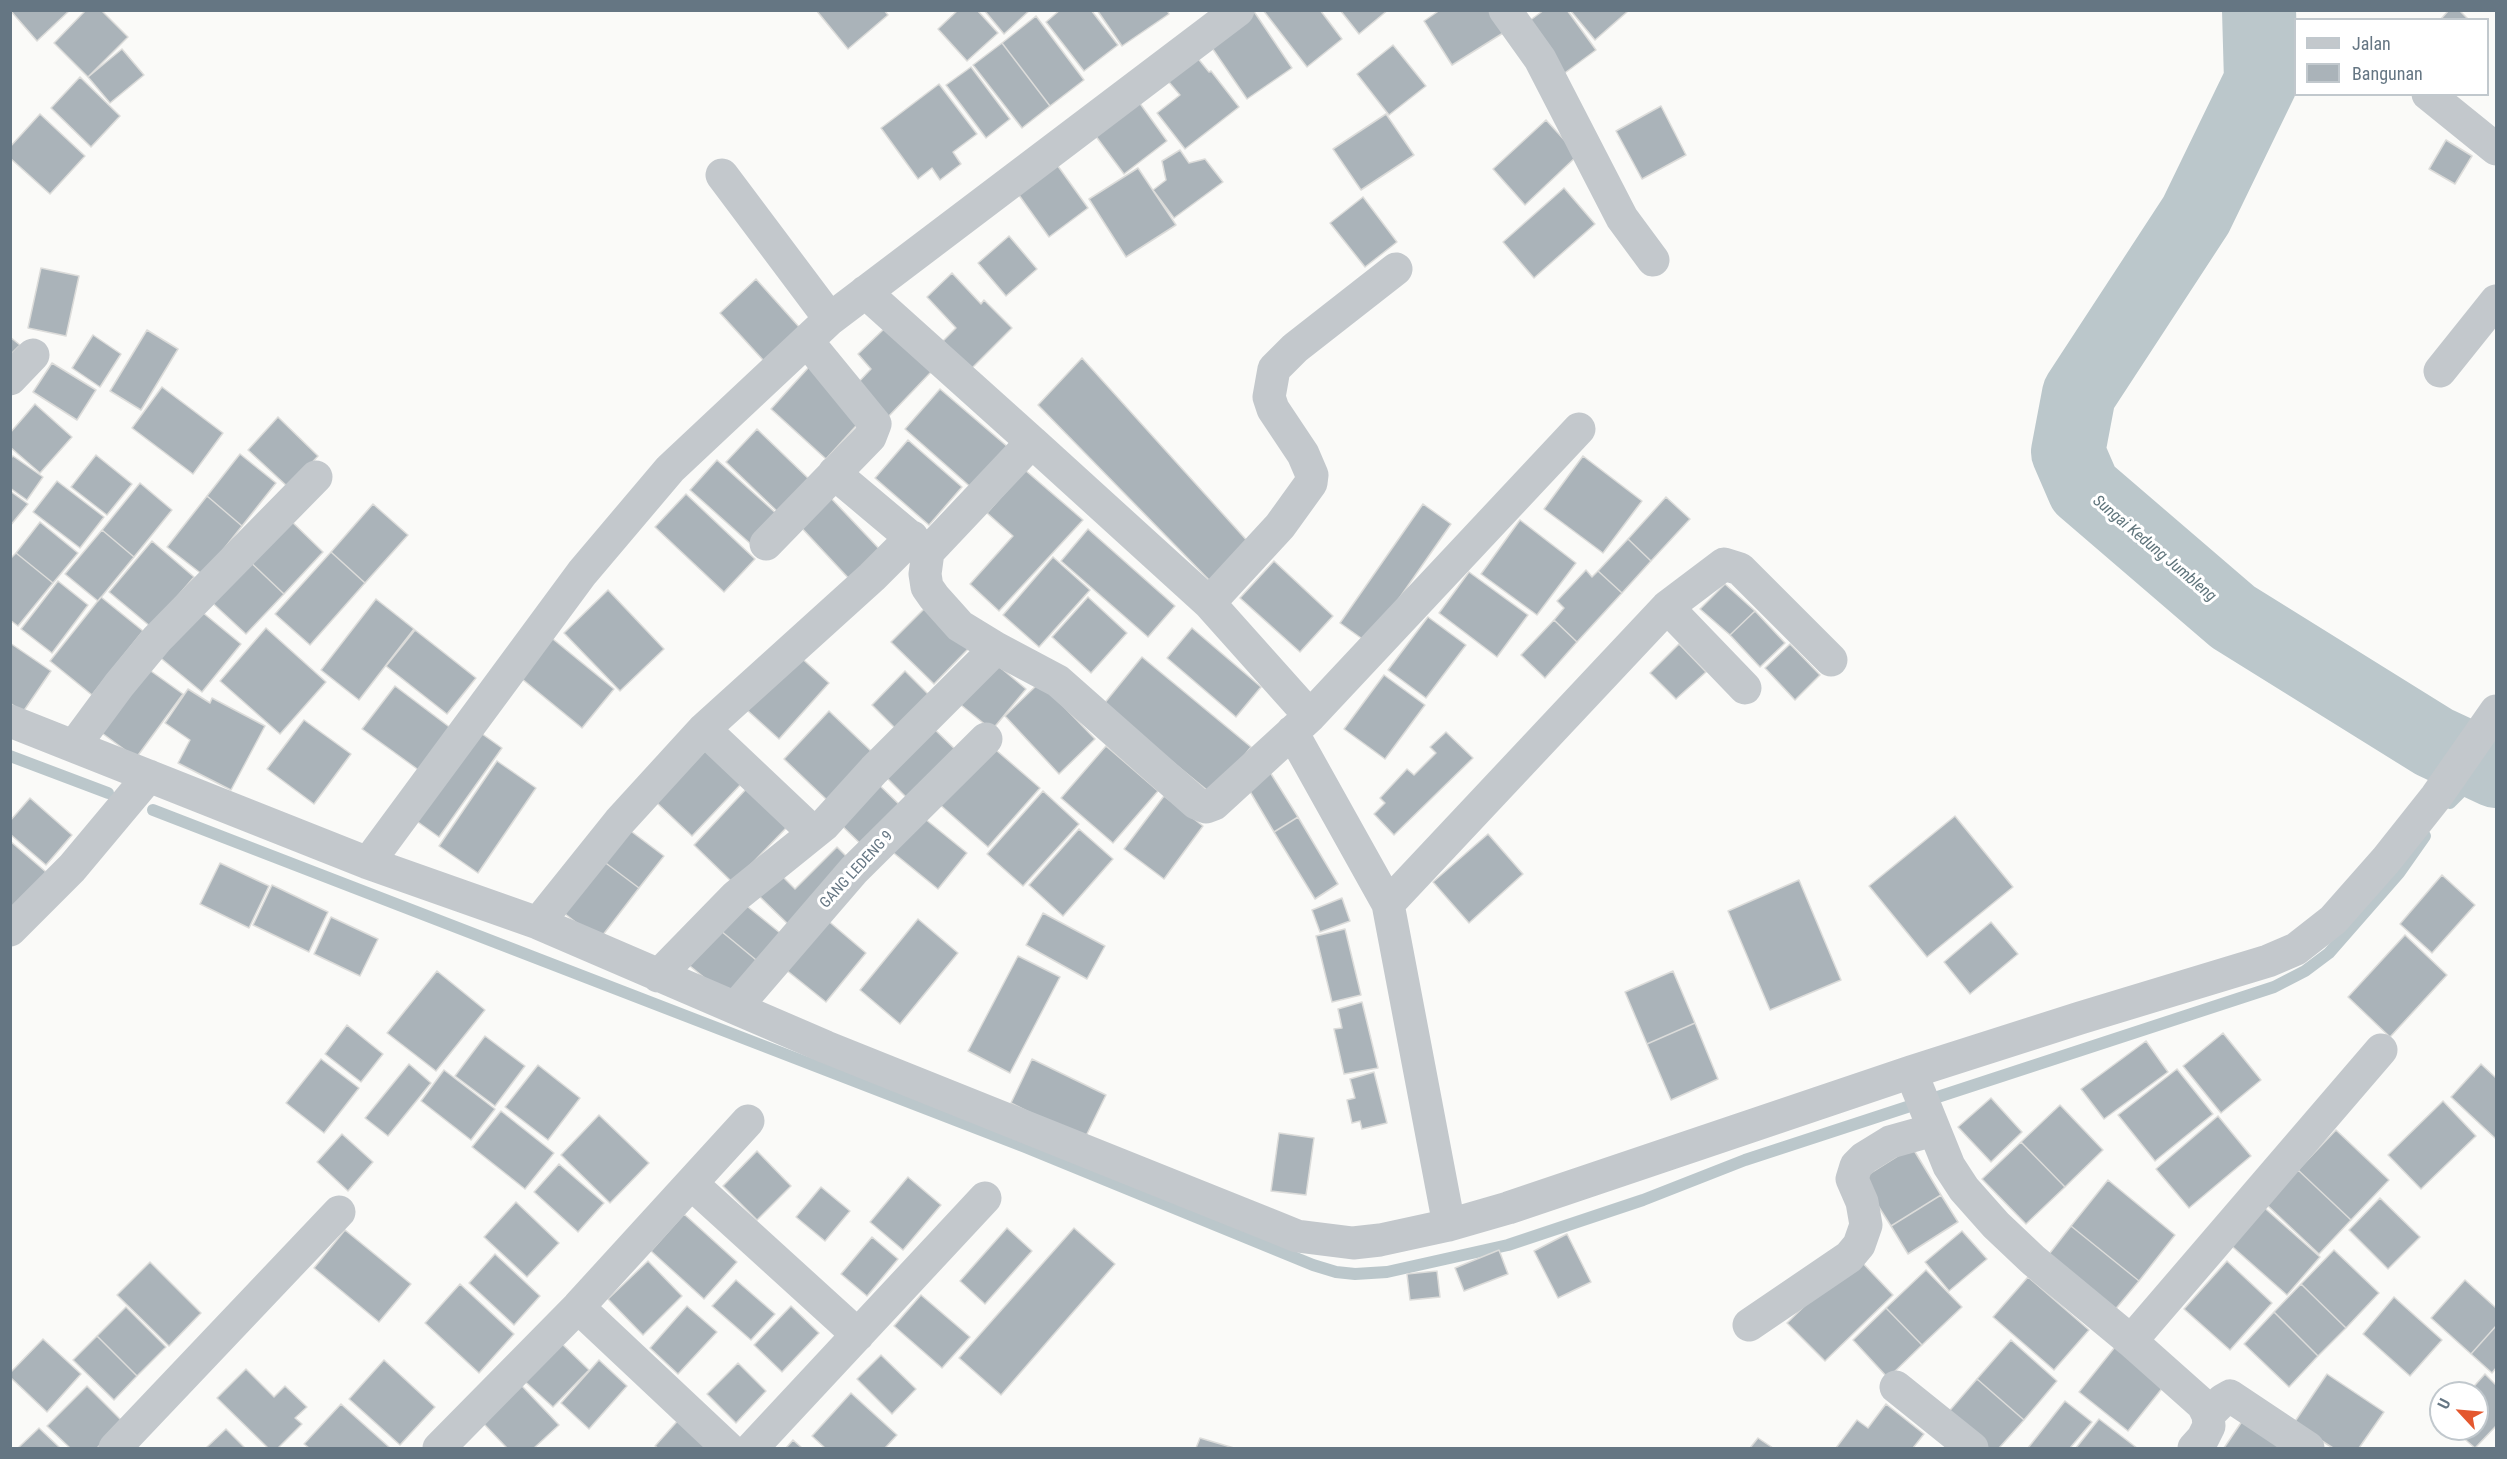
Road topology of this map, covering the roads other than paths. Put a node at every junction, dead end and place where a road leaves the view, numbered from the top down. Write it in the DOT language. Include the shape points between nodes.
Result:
graph roads {
  1 [pos="1238,10"];
  2 [pos="1505,10"];
  3 [pos="2430,96"];
  4 [pos="2496,149"];
  5 [pos="722,175"];
  6 [pos="1653,260"];
  7 [pos="1396,269"];
  8 [pos="865,292"];
  9 [pos="2496,301"];
  10 [pos="818,330"];
  11 [pos="33,355"];
  12 [pos="2440,371"];
  13 [pos="10,379"];
  14 [pos="1579,429"];
  15 [pos="1032,442"];
  16 [pos="834,473"];
  17 [pos="316,477"];
  18 [pos="766,544"];
  19 [pos="920,545"];
  20 [pos="1209,603"];
  21 [pos="1667,608"];
  22 [pos="996,648"];
  23 [pos="1831,660"];
  24 [pos="1745,688"];
  25 [pos="2496,711"];
  26 [pos="10,721"];
  27 [pos="1301,724"];
  28 [pos="704,729"];
  29 [pos="986,739"];
  30 [pos="74,746"];
  31 [pos="148,776"];
  32 [pos="814,833"];
  33 [pos="368,863"];
  34 [pos="1388,904"];
  35 [pos="538,923"];
  36 [pos="10,930"];
  37 [pos="658,976"];
  38 [pos="736,1007"];
  39 [pos="2381,1050"];
  40 [pos="1914,1079"];
  41 [pos="748,1121"];
  42 [pos="1931,1124"];
  43 [pos="692,1184"];
  44 [pos="985,1198"];
  45 [pos="339,1212"];
  46 [pos="1449,1225"];
  47 [pos="578,1307"];
  48 [pos="1749,1325"];
  49 [pos="858,1335"];
  50 [pos="2131,1341"];
  51 [pos="1896,1387"];
  52 [pos="2208,1415"];
  53 [pos="451,1444"];
  54 [pos="115,1449"];
  55 [pos="728,1449"];
  56 [pos="752,1449"];
  57 [pos="1972,1449"];
  58 [pos="2194,1449"];
  59 [pos="2308,1449"];
  1 -- 8 [label="street"];
  2 -- 6 [label="street" via="1540,59 1622,218"];
  3 -- 4 [label="street"];
  5 -- 10 [label="street"];
  7 -- 20 [label="street" via="1274,369 1269,397 1304,454 1311,483 1287,517"];
  8 -- 10 [label="street"];
  8 -- 15 [label="street"];
  9 -- 12 [label="street"];
  10 -- 16 [label="street" via="875,423 870,436"];
  10 -- 33 [label="street" via="655,486 582,573"];
  11 -- 13 [label="street"];
  14 -- 27 [label="street"];
  15 -- 19 [label="street"];
  15 -- 20 [label="street"];
  16 -- 18 [label="street"];
  16 -- 19 [label="street"];
  17 -- 30 [label="street" via="157,639"];
  19 -- 22 [label="street" via="927,587 934,597 960,626"];
  19 -- 28 [label="street" via="872,577"];
  20 -- 27 [label="street"];
  21 -- 23 [label="street" via="1724,564 1732,565"];
  21 -- 24 [label="street"];
  21 -- 34 [label="street"];
  22 -- 27 [label="street" via="1058,681 1196,803 1206,807 1214,804"];
  22 -- 32 [label="street"];
  25 -- 40 [label="street" via="2386,860 2333,920 2296,949 2091,1014"];
  26 -- 30 [label="street"];
  27 -- 34 [label="street" via="1314,774"];
  28 -- 32 [label="street"];
  28 -- 35 [label="street" via="619,822"];
  29 -- 38 [label="street, GANG LEDENG 9" via="854,870"];
  30 -- 31 [label="street"];
  31 -- 33 [label="street"];
  31 -- 36 [label="street" via="72,868"];
  32 -- 37 [label="street" via="725,905"];
  33 -- 35 [label="street"];
  34 -- 46 [label="street"];
  35 -- 37 [label="street"];
  37 -- 38 [label="street"];
  38 -- 46 [label="street" via="1297,1236 1353,1243"];
  39 -- 50 [label="street"];
  40 -- 42 [label="street"];
  40 -- 46 [label="street"];
  41 -- 43 [label="street"];
  42 -- 48 [label="street" via="1890,1142 1856,1166 1852,1179 1866,1225 1859,1245 1849,1257"];
  42 -- 50 [label="street" via="1949,1166 1996,1225 2032,1260"];
  43 -- 47 [label="street"];
  43 -- 49 [label="street"];
  44 -- 49 [label="street"];
  45 -- 54 [label="street"];
  47 -- 53 [label="street"];
  47 -- 55 [label="street"];
  49 -- 56 [label="street"];
  50 -- 52 [label="street" via="2203,1406"];
  51 -- 57 [label="street"];
  52 -- 58 [label="street" via="2209,1426"];
  52 -- 59 [label="street" via="2230,1396"];
}
